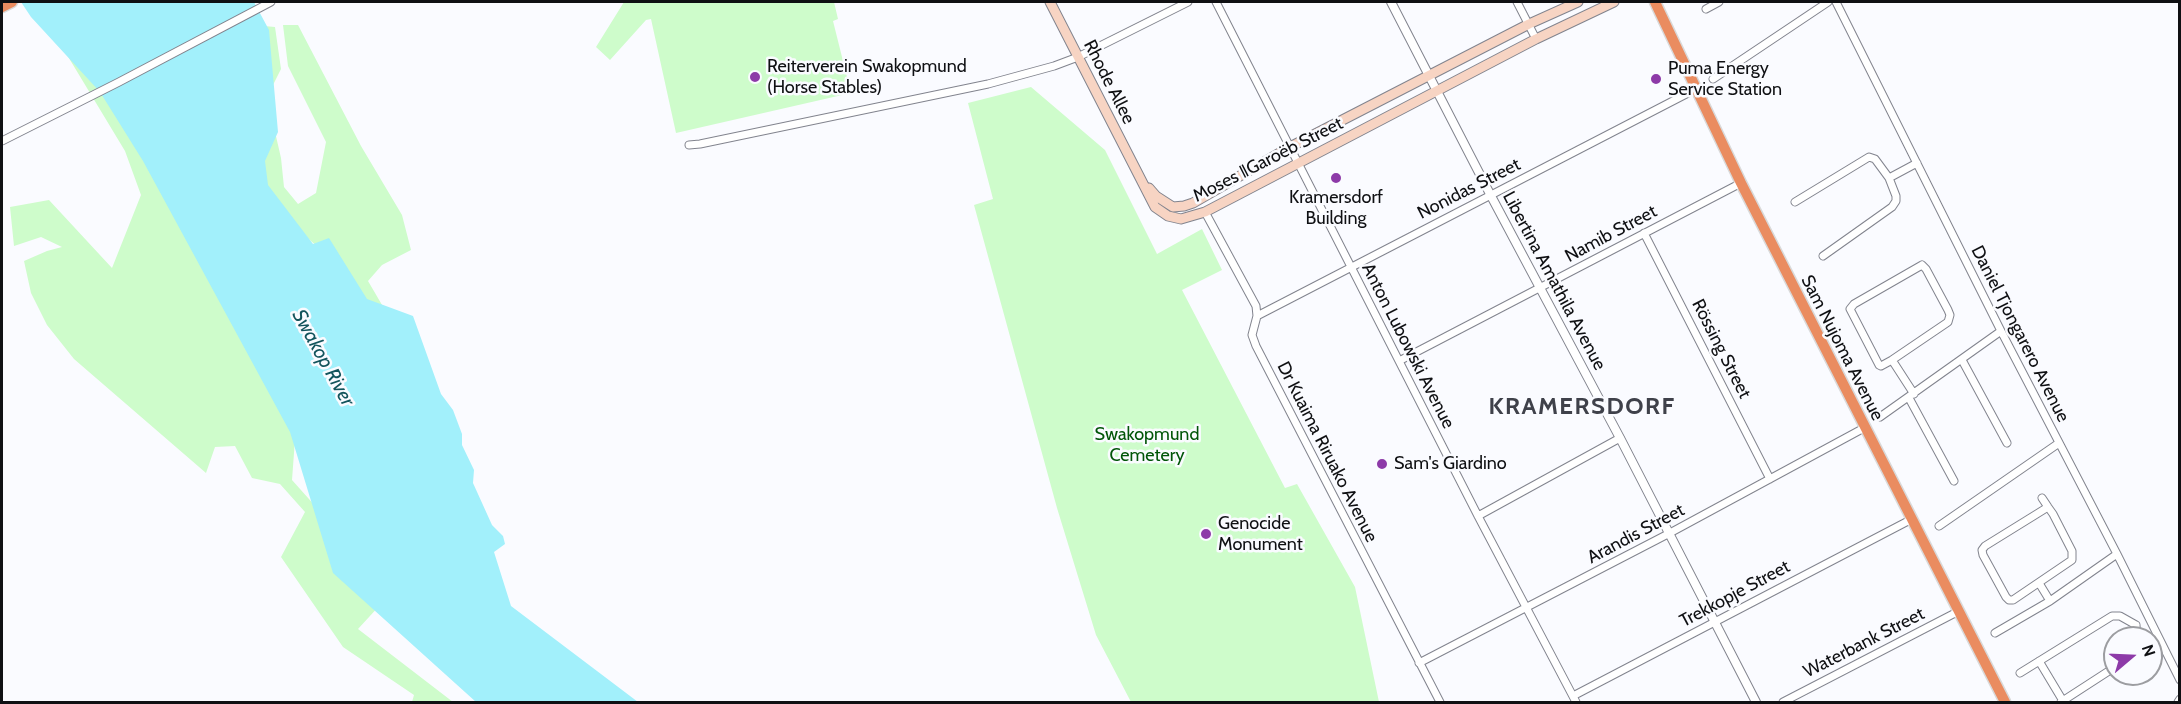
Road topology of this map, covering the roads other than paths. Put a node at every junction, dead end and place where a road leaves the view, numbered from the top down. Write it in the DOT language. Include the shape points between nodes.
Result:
graph roads {
  1 [pos="12,2"];
  2 [pos="272,2"];
  3 [pos="1050,2"];
  4 [pos="1188,2"];
  5 [pos="1216,2"];
  6 [pos="1391,2"];
  7 [pos="1517,2"];
  8 [pos="1578,2"];
  9 [pos="1614,2"];
  10 [pos="1719,2"];
  11 [pos="1828,2"];
  12 [pos="1836,2"];
  13 [pos="1654,3"];
  14 [pos="2,7"];
  15 [pos="1706,9"];
  16 [pos="1529,24"];
  17 [pos="1536,39"];
  18 [pos="1078,57"];
  19 [pos="1428,75"];
  20 [pos="1713,79"];
  21 [pos="1696,89"];
  22 [pos="1437,91"];
  23 [pos="2,141"];
  24 [pos="689,145"];
  25 [pos="1290,147"];
  26 [pos="1917,163"];
  27 [pos="1298,164"];
  28 [pos="1140,177"];
  29 [pos="1889,178"];
  30 [pos="1741,183"];
  31 [pos="1490,194"];
  32 [pos="1794,202"];
  33 [pos="1205,212"];
  34 [pos="1644,233"];
  35 [pos="1823,256"];
  36 [pos="1351,267"];
  37 [pos="1540,288"];
  38 [pos="1257,316"];
  39 [pos="2001,331"];
  40 [pos="1892,360"];
  41 [pos="1962,360"];
  42 [pos="1399,361"];
  43 [pos="1911,396"];
  44 [pos="1880,417"];
  45 [pos="1864,428"];
  46 [pos="1620,438"];
  47 [pos="2059,442"];
  48 [pos="2007,443"];
  49 [pos="1770,479"];
  50 [pos="1953,481"];
  51 [pos="2042,498"];
  52 [pos="2048,507"];
  53 [pos="1478,516"];
  54 [pos="1912,519"];
  55 [pos="1939,526"];
  56 [pos="1668,534"];
  57 [pos="2117,554"];
  58 [pos="2039,583"];
  59 [pos="2050,601"];
  60 [pos="1527,608"];
  61 [pos="1959,611"];
  62 [pos="2148,617"];
  63 [pos="1714,622"];
  64 [pos="2136,626"];
  65 [pos="1995,633"];
  66 [pos="2039,661"];
  67 [pos="1419,663"];
  68 [pos="2020,673"];
  69 [pos="2103,675"];
  70 [pos="2180,680"];
  71 [pos="1575,699"];
  72 [pos="1440,702"];
  73 [pos="1756,702"];
  74 [pos="1783,702"];
  75 [pos="2005,702"];
  76 [pos="2062,702"];
  1 -- 14 [label="highway"];
  2 -- 23 [label="street"];
  3 -- 18 [label="main road, Rhode Allee"];
  4 -- 18 [label="street"];
  5 -- 25 [label="street, Anton Lubowski Avenue"];
  6 -- 19 [label="street, Libertina Amathila Avenue"];
  7 -- 16 [label="street"];
  8 -- 16 [label="main road, Moses ǁGaroëb Street"];
  9 -- 17 [label="main road, Moses ǁGaroëb Street"];
  10 -- 15 [label="street"];
  11 -- 20 [label="street"];
  12 -- 26 [label="street, Daniel Tjongarero Avenue"];
  13 -- 21 [label="highway, Sam Nujoma Avenue"];
  16 -- 17 [label="street"];
  16 -- 19 [label="main road, Moses ǁGaroëb Street"];
  17 -- 22 [label="main road, Moses ǁGaroëb Street"];
  18 -- 24 [label="street" via="988,84"];
  18 -- 28 [label="main road, Rhode Allee"];
  19 -- 22 [label="street, Libertina Amathila Avenue"];
  19 -- 25 [label="main road, Moses ǁGaroëb Street"];
  21 -- 30 [label="highway, Sam Nujoma Avenue"];
  21 -- 31 [label="street, Nonidas Street"];
  22 -- 27 [label="main road, Moses ǁGaroëb Street"];
  22 -- 31 [label="street, Libertina Amathila Avenue"];
  25 -- 27 [label="street, Anton Lubowski Avenue"];
  25 -- 28 [label="main road, Moses ǁGaroëb Street" via="1184,206 1173,207 1163,202"];
  26 -- 29 [label="street"];
  26 -- 39 [label="street, Daniel Tjongarero Avenue"];
  27 -- 33 [label="main road, Moses ǁGaroëb Street"];
  27 -- 36 [label="street, Anton Lubowski Avenue"];
  28 -- 33 [label="main road, Moses ǁGaroëb Street" via="1155,207 1168,216 1180,219"];
  29 -- 32 [label="street" via="1875,159 1869,158"];
  29 -- 35 [label="street" via="1896,196 1892,207"];
  30 -- 34 [label="street, Namib Street"];
  30 -- 45 [label="highway, Sam Nujoma Avenue"];
  31 -- 36 [label="street, Nonidas Street"];
  31 -- 37 [label="street, Libertina Amathila Avenue"];
  33 -- 38 [label="street, Dr Kuaima Riruako Avenue" via="1254,300"];
  34 -- 37 [label="street, Namib Street"];
  34 -- 49 [label="street, Rössing Street"];
  36 -- 38 [label="street, Nonidas Street"];
  36 -- 42 [label="street, Anton Lubowski Avenue"];
  37 -- 42 [label="street, Namib Street"];
  37 -- 46 [label="street, Libertina Amathila Avenue"];
  38 -- 67 [label="street, Dr Kuaima Riruako Avenue" via="1252,334 1256,346"];
  39 -- 41 [label="street"];
  39 -- 47 [label="street, Daniel Tjongarero Avenue"];
  40 -- 40 [label="street" via="1879,365 1850,309 1922,265 1950,315 1948,322"];
  40 -- 43 [label="street"];
  41 -- 43 [label="street"];
  41 -- 48 [label="street"];
  42 -- 53 [label="street, Anton Lubowski Avenue"];
  43 -- 44 [label="street"];
  43 -- 50 [label="street"];
  45 -- 49 [label="street, Arandis Street"];
  45 -- 54 [label="highway, Sam Nujoma Avenue"];
  46 -- 53 [label="street"];
  46 -- 56 [label="street, Libertina Amathila Avenue"];
  47 -- 55 [label="street"];
  47 -- 57 [label="street, Daniel Tjongarero Avenue"];
  49 -- 56 [label="street, Arandis Street"];
  51 -- 52 [label="street"];
  52 -- 58 [label="street" via="2073,560"];
  52 -- 58 [label="street" via="1982,550 2009,600"];
  53 -- 60 [label="street, Anton Lubowski Avenue"];
  54 -- 61 [label="highway, Sam Nujoma Avenue"];
  54 -- 63 [label="street, Trekkopje Street"];
  56 -- 60 [label="street, Arandis Street"];
  56 -- 63 [label="street, Libertina Amathila Avenue"];
  57 -- 59 [label="street"];
  57 -- 62 [label="street, Daniel Tjongarero Avenue"];
  58 -- 59 [label="street"];
  59 -- 65 [label="street"];
  60 -- 67 [label="street, Arandis Street"];
  60 -- 71 [label="street, Anton Lubowski Avenue"];
  61 -- 74 [label="street, Waterbank Street"];
  61 -- 75 [label="highway, Sam Nujoma Avenue"];
  62 -- 64 [label="street"];
  62 -- 70 [label="street, Daniel Tjongarero Avenue"];
  63 -- 71 [label="street, Trekkopje Street"];
  63 -- 73 [label="street, Libertina Amathila Avenue"];
  64 -- 66 [label="street" via="2120,616 2112,616"];
  66 -- 68 [label="street"];
  66 -- 76 [label="street"];
  67 -- 72 [label="street, Dr Kuaima Riruako Avenue"];
  69 -- 76 [label="street"];
}
